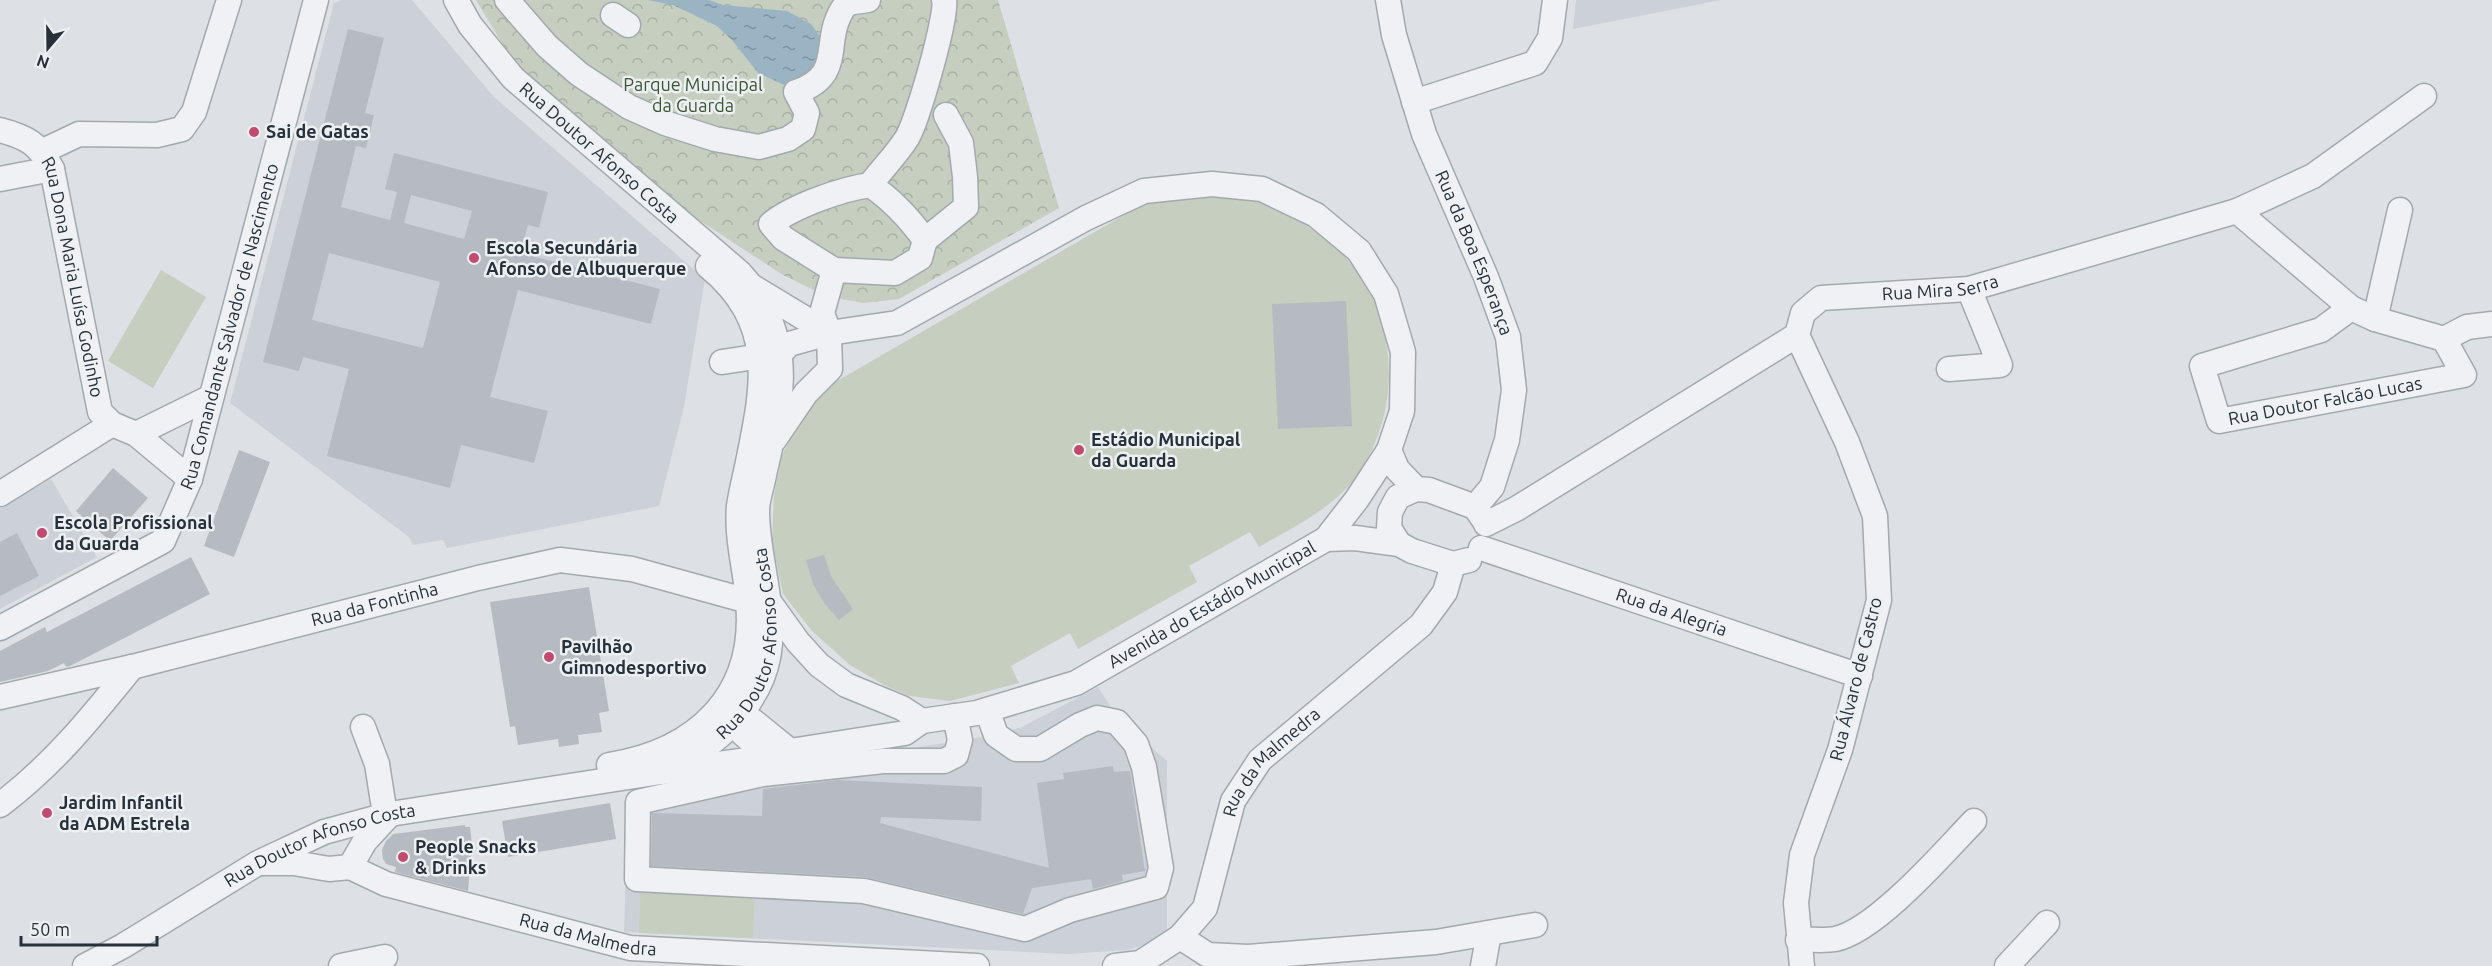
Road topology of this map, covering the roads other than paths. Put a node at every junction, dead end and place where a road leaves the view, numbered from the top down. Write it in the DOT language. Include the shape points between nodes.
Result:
graph roads {
  1 [pos="229,0"];
  2 [pos="316,0"];
  3 [pos="440,0"];
  4 [pos="456,0"];
  5 [pos="507,0"];
  6 [pos="868,0"];
  7 [pos="944,0"];
  8 [pos="1388,0"];
  9 [pos="1555,0"];
  10 [pos="2424,96"];
  11 [pos="1414,102"];
  12 [pos="946,115"];
  13 [pos="0,130"];
  14 [pos="47,160"];
  15 [pos="0,179"];
  16 [pos="870,185"];
  17 [pos="2400,210"];
  18 [pos="2237,211"];
  19 [pos="925,240"];
  20 [pos="834,270"];
  21 [pos="753,287"];
  22 [pos="1969,289"];
  23 [pos="2351,308"];
  24 [pos="2375,319"];
  25 [pos="2492,324"];
  26 [pos="1797,335"];
  27 [pos="2444,339"];
  28 [pos="830,344"];
  29 [pos="770,355"];
  30 [pos="722,362"];
  31 [pos="1948,369"];
  32 [pos="211,397"];
  33 [pos="111,424"];
  34 [pos="136,434"];
  35 [pos="771,445"];
  36 [pos="1389,450"];
  37 [pos="190,479"];
  38 [pos="1416,489"];
  39 [pos="0,494"];
  40 [pos="1481,515"];
  41 [pos="1326,539"];
  42 [pos="1399,544"];
  43 [pos="1482,548"];
  44 [pos="1453,564"];
  45 [pos="759,602"];
  46 [pos="0,628"];
  47 [pos="132,667"];
  48 [pos="1860,676"];
  49 [pos="0,698"];
  50 [pos="987,710"];
  51 [pos="728,713"];
  52 [pos="955,716"];
  53 [pos="922,721"];
  54 [pos="363,727"];
  55 [pos="779,754"];
  56 [pos="661,772"];
  57 [pos="0,805"];
  58 [pos="387,808"];
  59 [pos="1974,821"];
  60 [pos="321,826"];
  61 [pos="258,863"];
  62 [pos="340,868"];
  63 [pos="2048,923"];
  64 [pos="1535,925"];
  65 [pos="1489,933"];
  66 [pos="1180,937"];
  67 [pos="1798,955"];
  68 [pos="385,957"];
  69 [pos="64,966"];
  70 [pos="85,966"];
  71 [pos="341,966"];
  72 [pos="977,966"];
  73 [pos="1115,966"];
  74 [pos="1483,966"];
  75 [pos="2007,966"];
  1 -- 14 [label="street" via="194,112 182,129 157,135 79,134"];
  2 -- 32 [label="street, Rua Comandante Salvador de Nascimento"];
  3 -- 29 [label="street, Rua Doutor Afonso Costa" via="459,32 505,89 729,284"];
  4 -- 21 [label="street, Rua Doutor Afonso Costa" via="470,25 513,78"];
  5 -- 6 [label="street" via="547,46 579,74 629,107 715,139 759,147 788,139 803,129 807,113 796,92 813,87 828,69 838,14 847,3"];
  7 -- 16 [label="street" via="933,58 908,136"];
  8 -- 11 [label="street, Rua da Boa Esperança"];
  9 -- 11 [label="street" via="1550,38 1534,63"];
  10 -- 18 [label="street, Rua Mira Serra" via="2313,176"];
  11 -- 40 [label="street, Rua da Boa Esperança" via="1508,337 1514,390 1507,440"];
  12 -- 19 [label="street" via="960,142 966,207"];
  13 -- 14 [label="street, Rua Dona Maria Luísa Godinho" via="20,135"];
  14 -- 15 [label="street"];
  14 -- 33 [label="street, Rua Dona Maria Luísa Godinho" via="100,412"];
  16 -- 19 [label="street" via="905,213"];
  16 -- 20 [label="street" via="845,189 784,213 771,224 783,238"];
  17 -- 24 [label="street"];
  18 -- 22 [label="street, Rua Mira Serra"];
  18 -- 23 [label="street"];
  19 -- 20 [label="street" via="920,258 895,273"];
  20 -- 28 [label="street" via="822,313"];
  21 -- 28 [label="street"];
  21 -- 29 [label="street, Rua Doutor Afonso Costa" via="769,317"];
  22 -- 26 [label="street, Rua Mira Serra" via="1821,298 1803,314"];
  22 -- 31 [label="street" via="2000,365"];
  23 -- 24 [label="street"];
  23 -- 27 [label="street, Rua Doutor Falcão Lucas" via="2321,330 2202,366 2219,421 2464,375"];
  24 -- 27 [label="street"];
  25 -- 27 [label="street" via="2467,327"];
  26 -- 40 [label="street" via="1516,509"];
  26 -- 48 [label="street, Rua Álvaro de Castro" via="1847,442 1875,516 1879,600"];
  28 -- 29 [label="street, Avenida do Estádio Municipal" via="789,344"];
  28 -- 35 [label="street" via="830,369 806,393"];
  28 -- 36 [label="street, Avenida do Estádio Municipal" via="897,323 1086,218 1144,191 1212,184 1262,189 1316,215 1359,251 1386,294 1403,352 1402,411"];
  29 -- 30 [label="street"];
  29 -- 35 [label="street, Rua Doutor Afonso Costa" via="780,386"];
  29 -- 45 [label="street, Rua Doutor Afonso Costa" via="739,508 743,567"];
  32 -- 34 [label="street"];
  32 -- 37 [label="street, Rua Comandante Salvador de Nascimento"];
  33 -- 34 [label="street"];
  33 -- 39 [label="street"];
  34 -- 37 [label="street"];
  35 -- 45 [label="street, Rua Doutor Afonso Costa" via="757,509 762,564"];
  36 -- 38 [label="street" via="1397,469"];
  36 -- 41 [label="street, Avenida do Estádio Municipal"];
  37 -- 46 [label="street, Rua Comandante Salvador de Nascimento" via="163,541"];
  38 -- 40 [label="street" via="1429,490"];
  38 -- 42 [label="street" via="1398,497 1390,512 1389,528"];
  40 -- 43 [label="street" via="1486,537"];
  41 -- 42 [label="street"];
  41 -- 50 [label="street, Avenida do Estádio Municipal" via="1076,683"];
  42 -- 44 [label="street"];
  43 -- 44 [label="street" via="1470,559"];
  43 -- 48 [label="street, Rua da Alegria"];
  44 -- 66 [label="street, Rua da Malmedra" via="1445,592 1420,625 1260,760 1233,801 1205,908"];
  45 -- 47 [label="street, Rua da Fontinha" via="632,569 560,560"];
  45 -- 51 [label="street, Rua Doutor Afonso Costa"];
  45 -- 53 [label="street" via="819,665 846,685 902,708"];
  47 -- 49 [label="street, Rua da Fontinha"];
  47 -- 57 [label="street" via="75,738"];
  48 -- 67 [label="street, Rua Álvaro de Castro" via="1840,750 1802,855 1796,903"];
  50 -- 52 [label="street, Avenida do Estádio Municipal"];
  50 -- 52 [label="street" via="996,735 1017,749 1040,749 1097,718 1117,722 1136,744 1144,767 1161,868 1156,886 1070,910 1025,929 864,891 637,879 638,802 763,774 883,761 944,761 956,755 960,740"];
  51 -- 55 [label="street" via="753,721"];
  51 -- 56 [label="street, Rua Doutor Afonso Costa" via="718,738 690,759"];
  51 -- 58 [label="street, Rua Doutor Afonso Costa" via="671,747 634,760"];
  52 -- 53 [label="street, Avenida do Estádio Municipal"];
  53 -- 55 [label="street, Avenida do Estádio Municipal" via="905,733"];
  54 -- 58 [label="street"];
  55 -- 56 [label="street, Avenida do Estádio Municipal"];
  56 -- 58 [label="street, Rua Doutor Afonso Costa"];
  58 -- 60 [label="street, Rua Doutor Afonso Costa" via="350,808"];
  58 -- 62 [label="street"];
  59 -- 67 [label="street" via="1866,924"];
  60 -- 61 [label="street, Rua Doutor Afonso Costa"];
  60 -- 62 [label="street" via="337,841"];
  60 -- 69 [label="street, Rua Doutor Afonso Costa" via="250,853"];
  61 -- 62 [label="street, Rua da Malmedra"];
  61 -- 70 [label="street, Rua Doutor Afonso Costa"];
  62 -- 72 [label="street, Rua da Malmedra" via="386,884 630,948"];
  63 -- 75 [label="street"];
  64 -- 65 [label="street"];
  65 -- 66 [label="street" via="1436,942 1248,957 1208,955"];
  65 -- 74 [label="street"];
  66 -- 73 [label="street, Rua da Malmedra" via="1140,963"];
  68 -- 71 [label="street"];
}
